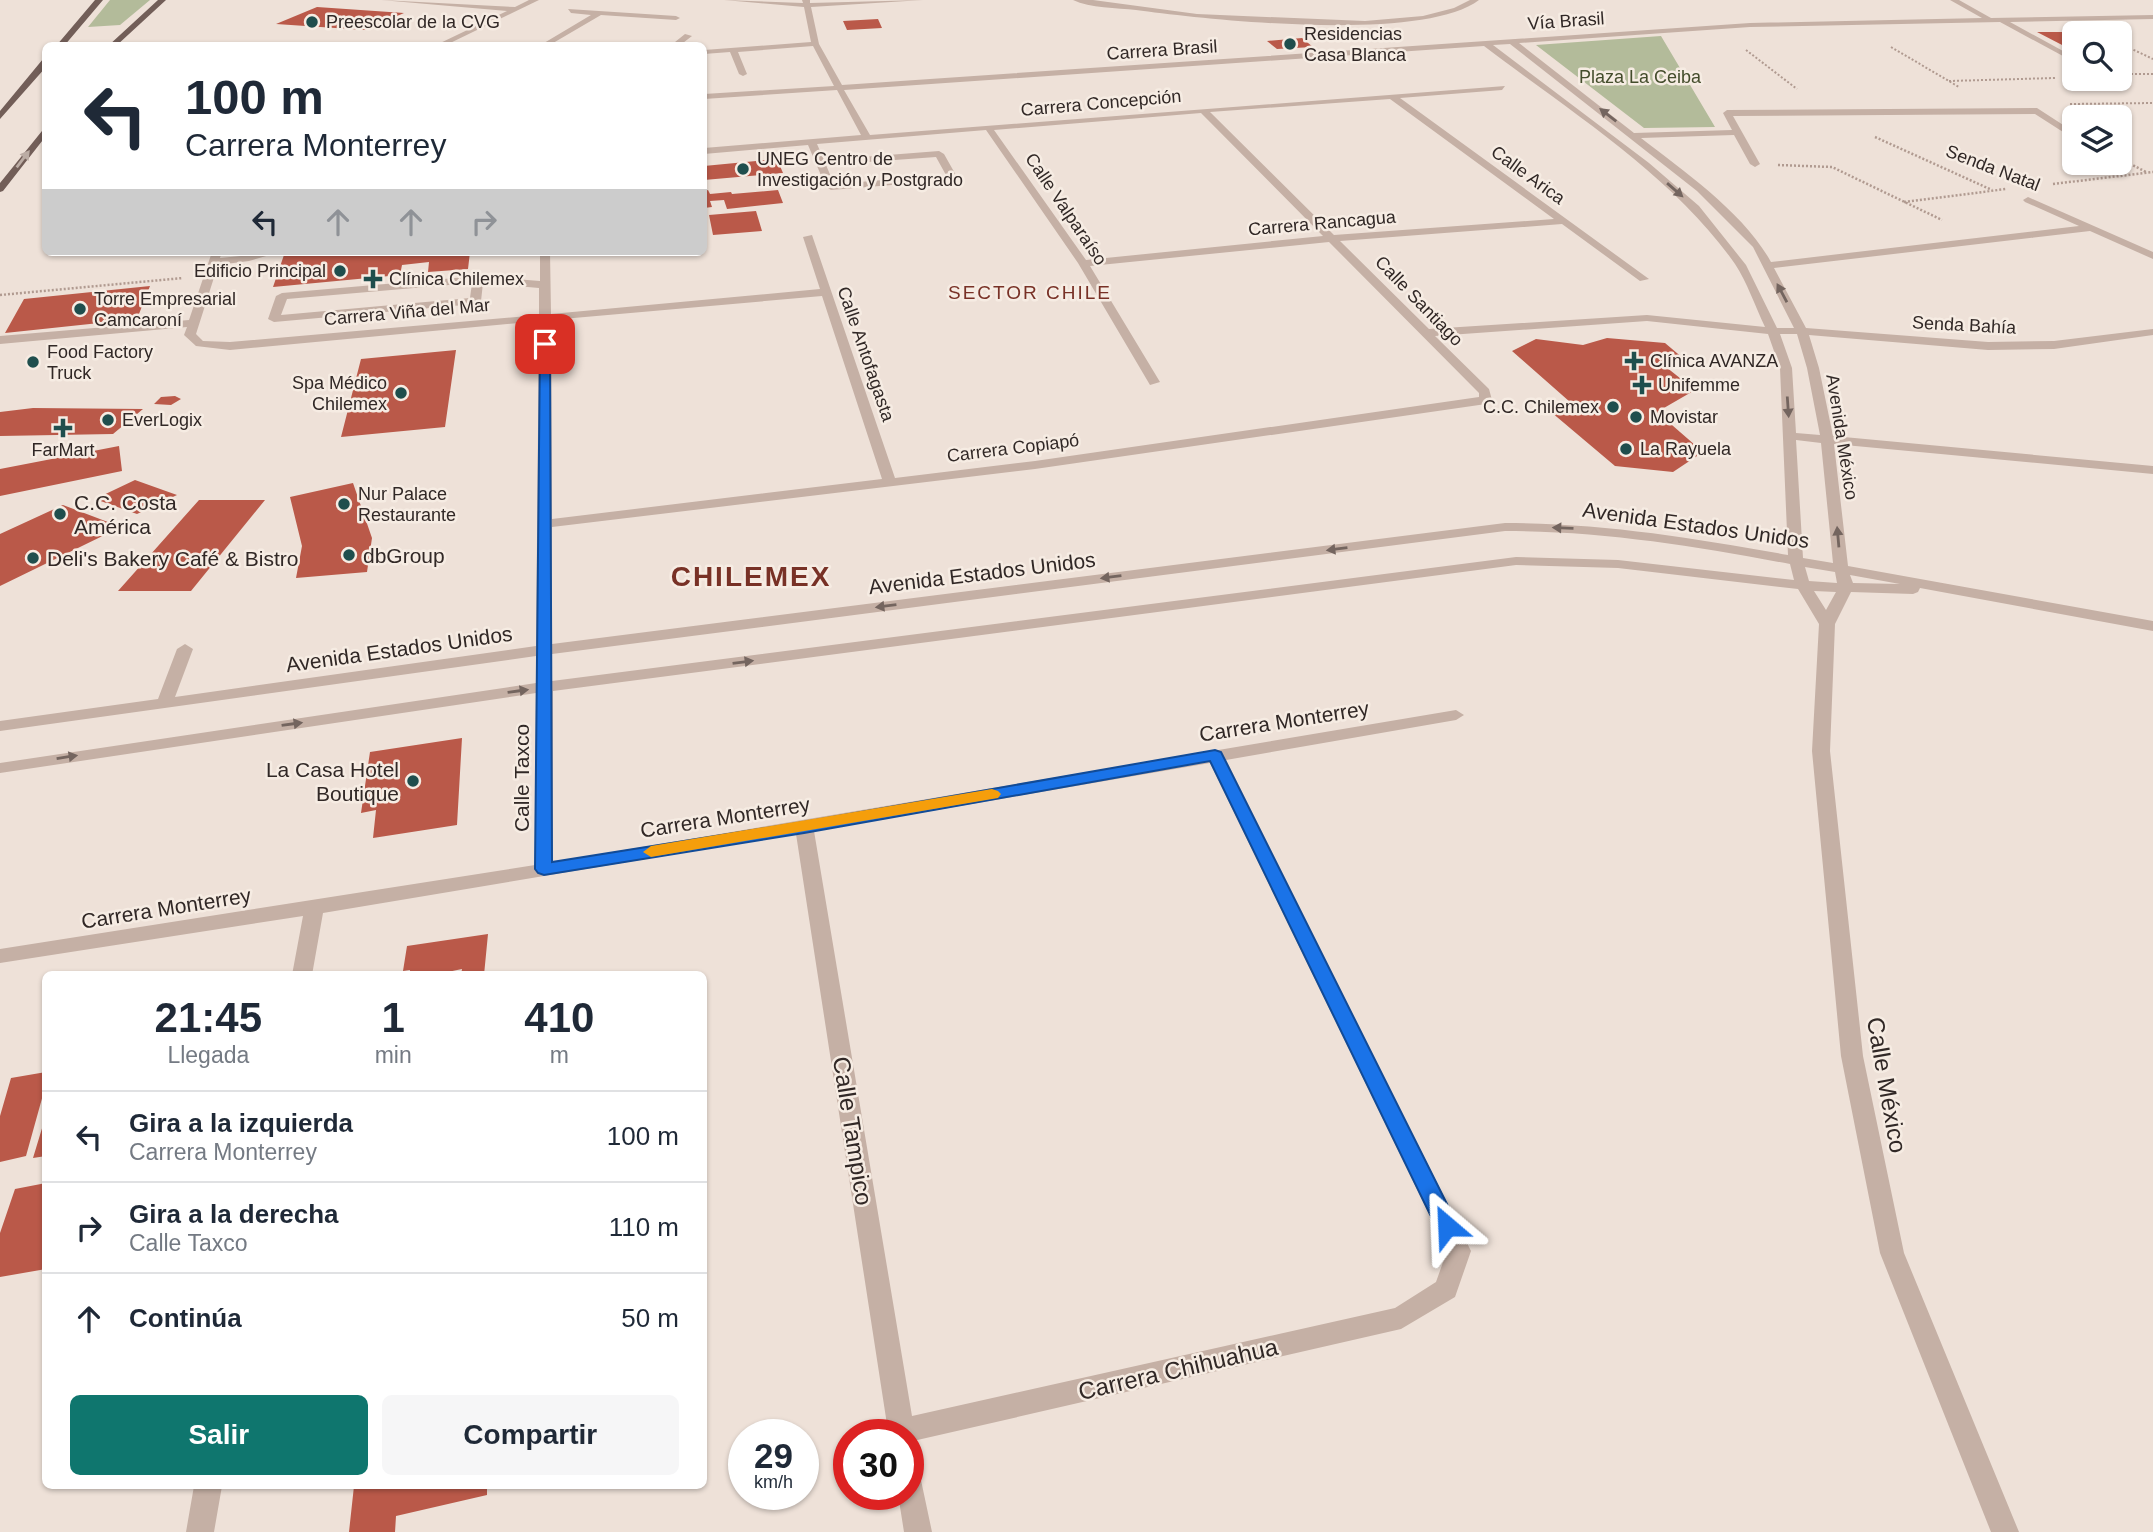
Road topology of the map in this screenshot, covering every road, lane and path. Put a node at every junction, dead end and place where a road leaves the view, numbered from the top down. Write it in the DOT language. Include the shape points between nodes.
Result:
graph roads {
  1 [pos="99,0"];
  2 [pos="162,0"];
  3 [pos="385,0"];
  4 [pos="535,0"];
  5 [pos="728,0"];
  6 [pos="919,0"];
  7 [pos="1077,0"];
  8 [pos="1475,0"];
  9 [pos="1954,0"];
  10 [pos="1973,0"];
  11 [pos="403,1"];
  12 [pos="807,2"];
  13 [pos="516,9"];
  14 [pos="571,11"];
  15 [pos="598,13"];
  16 [pos="2153,17"];
  17 [pos="676,18"];
  18 [pos="1991,20"];
  19 [pos="2005,20"];
  20 [pos="1848,22"];
  21 [pos="1716,27"];
  22 [pos="688,36"];
  23 [pos="1511,41"];
  24 [pos="62,42"];
  25 [pos="115,42"];
  26 [pos="445,42"];
  27 [pos="549,42"];
  28 [pos="679,42"];
  29 [pos="1485,43"];
  30 [pos="815,44"];
  31 [pos="2132,49"];
  32 [pos="733,50"];
  33 [pos="707,52"];
  34 [pos="2062,53"];
  35 [pos="2153,59"];
  36 [pos="42,66"];
  37 [pos="743,74"];
  38 [pos="2132,74"];
  39 [pos="2153,74"];
  40 [pos="2060,78"];
  41 [pos="1949,80"];
  42 [pos="842,88"];
  43 [pos="1502,88"];
  44 [pos="707,97"];
  45 [pos="1393,97"];
  46 [pos="2153,103"];
  47 [pos="1203,110"];
  48 [pos="2037,111"];
  49 [pos="1829,112"];
  50 [pos="2000,112"];
  51 [pos="0,116"];
  52 [pos="2062,128"];
  53 [pos="989,129"];
  54 [pos="1737,132"];
  55 [pos="42,134"];
  56 [pos="1870,135"];
  57 [pos="1635,136"];
  58 [pos="1610,137"];
  59 [pos="867,138"];
  60 [pos="811,142"];
  61 [pos="707,151"];
  62 [pos="822,163"];
  63 [pos="1755,164"];
  64 [pos="2132,164"];
  65 [pos="2153,174"];
  66 [pos="0,189"];
  67 [pos="2028,200"];
  68 [pos="1564,221"];
  69 [pos="2092,228"];
  70 [pos="808,237"];
  71 [pos="1334,238"];
  72 [pos="1984,241"];
  73 [pos="258,256"];
  74 [pos="545,256"];
  75 [pos="2153,256"];
  76 [pos="215,257"];
  77 [pos="1083,263"];
  78 [pos="1767,266"];
  79 [pos="208,276"];
  80 [pos="478,279"];
  81 [pos="1644,279"];
  82 [pos="545,285"];
  83 [pos="826,292"];
  84 [pos="0,295"];
  85 [pos="545,318"];
  86 [pos="193,323"];
  87 [pos="1773,331"];
  88 [pos="1802,331"];
  89 [pos="2153,332"];
  90 [pos="1424,333"];
  91 [pos="0,340"];
  92 [pos="1154,382"];
  93 [pos="1486,400"];
  94 [pos="1790,436"];
  95 [pos="1827,439"];
  96 [pos="2153,470"];
  97 [pos="890,482"];
  98 [pos="544,524"];
  99 [pos="1796,560"];
  100 [pos="1841,567"];
  101 [pos="1802,584"];
  102 [pos="1846,587"];
  103 [pos="1969,591"];
  104 [pos="1827,624"];
  105 [pos="2153,626"];
  106 [pos="185,649"];
  107 [pos="544,650"];
  108 [pos="544,687"];
  109 [pos="164,704"];
  110 [pos="1456,715"];
  111 [pos="0,726"];
  112 [pos="1215,755"];
  113 [pos="0,768"];
  114 [pos="804,827"];
  115 [pos="544,869"];
  116 [pos="314,908"];
  117 [pos="0,956"];
  118 [pos="303,971"];
  119 [pos="899,1419"];
  120 [pos="924,1428"];
  121 [pos="207,1489"];
  122 [pos="914,1510"];
  123 [pos="200,1532"];
  124 [pos="918,1532"];
  125 [pos="2005,1532"];
  1 -- 24 [label="main road"];
  2 -- 25 [label="main road"];
  3 -- 11 [label="street"];
  4 -- 13 [label="street"];
  5 -- 12 [label="street"];
  6 -- 12 [label="street"];
  7 -- 8 [label="street" via="1197,16 1365,23 1423,18"];
  9 -- 18 [label="street"];
  10 -- 19 [label="street"];
  11 -- 13 [label="street"];
  12 -- 30 [label="street"];
  13 -- 26 [label="street"];
  14 -- 15 [label="street"];
  15 -- 17 [label="street"];
  15 -- 27 [label="street"];
  16 -- 19 [label="street, Vía Brasil"];
  18 -- 19 [label="street, Vía Brasil"];
  18 -- 20 [label="street, Vía Brasil"];
  19 -- 34 [label="street"];
  20 -- 21 [label="street, Vía Brasil"];
  20 -- 41 [label="path"];
  21 -- 23 [label="street, Vía Brasil"];
  21 -- 49 [label="path"];
  22 -- 28 [label="street"];
  23 -- 29 [label="street, Vía Brasil"];
  57 -- 23 [label="street, Avenida México, one-way"];
  29 -- 42 [label="street, Carrera Brasil"];
  29 -- 58 [label="street"];
  30 -- 32 [label="street"];
  30 -- 42 [label="street"];
  31 -- 35 [label="path"];
  32 -- 33 [label="street"];
  32 -- 37 [label="street"];
  36 -- 51 [label="main road"];
  38 -- 39 [label="path"];
  40 -- 41 [label="path"];
  41 -- 50 [label="path"];
  42 -- 44 [label="street, Carrera Brasil"];
  42 -- 59 [label="street"];
  43 -- 45 [label="street, Carrera Concepción"];
  45 -- 47 [label="street, Carrera Concepción"];
  45 -- 68 [label="street, Calle Arica"];
  46 -- 48 [label="path" via="2026,105"];
  47 -- 53 [label="street, Carrera Concepción"];
  47 -- 71 [label="street, Calle Santiago"];
  48 -- 50 [label="street"];
  48 -- 52 [label="street"];
  49 -- 50 [label="street"];
  49 -- 54 [label="street" via="1727,113"];
  53 -- 59 [label="street, Carrera Concepción"];
  53 -- 77 [label="street, Calle Valparaíso"];
  54 -- 57 [label="street"];
  54 -- 63 [label="street"];
  66 -- 55 [label="main road, one-way"];
  56 -- 67 [label="path, Senda Natal" via="1994,191"];
  57 -- 58 [label="street"];
  57 -- 78 [label="street, Avenida México" via="1700,189 1757,246"];
  58 -- 87 [label="street, one-way" via="1696,208 1741,265"];
  59 -- 60 [label="street, Carrera Concepción"];
  60 -- 61 [label="street, Carrera Concepción"];
  60 -- 62 [label="street"];
  62 -- 62 [label="street" via="939,154 952,177 831,187"];
  63 -- 72 [label="path" via="1832,167"];
  64 -- 65 [label="path"];
  67 -- 69 [label="street, Senda Natal"];
  68 -- 71 [label="street, Carrera Rancagua"];
  68 -- 81 [label="street, Calle Arica"];
  69 -- 72 [label="street"];
  69 -- 75 [label="street, Senda Natal"];
  70 -- 83 [label="street, Calle Antofagasta"];
  71 -- 77 [label="street, Carrera Rancagua"];
  71 -- 90 [label="street, Calle Santiago"];
  72 -- 78 [label="street"];
  73 -- 76 [label="street"];
  74 -- 82 [label="street, Calle Taxco"];
  76 -- 79 [label="street"];
  77 -- 92 [label="street, Calle Valparaíso"];
  88 -- 78 [label="street, Avenida México, one-way"];
  79 -- 84 [label="path"];
  79 -- 86 [label="street"];
  80 -- 80 [label="street" via="475,301 274,319 282,296"];
  80 -- 82 [label="street"];
  82 -- 85 [label="street, Calle Taxco"];
  83 -- 85 [label="street, Carrera Viña del Mar"];
  83 -- 97 [label="street, Calle Antofagasta"];
  85 -- 86 [label="street, Carrera Viña del Mar" via="230,346 200,344 190,334"];
  85 -- 98 [label="street, Calle Taxco"];
  86 -- 91 [label="street"];
  87 -- 88 [label="street, Senda Bahía"];
  87 -- 90 [label="street" via="1647,318"];
  87 -- 94 [label="street, one-way" via="1786,368"];
  88 -- 89 [label="street, Senda Bahía" via="1988,346 2054,345"];
  88 -- 95 [label="street, Avenida México"];
  90 -- 93 [label="street, Calle Santiago" via="1485,392"];
  93 -- 97 [label="street, Carrera Copiapó"];
  94 -- 95 [label="street"];
  94 -- 99 [label="street"];
  95 -- 96 [label="street"];
  100 -- 95 [label="street, Avenida México, one-way"];
  97 -- 98 [label="street, Carrera Copiapó"];
  98 -- 107 [label="street, Calle Taxco"];
  99 -- 100 [label="street, Avenida Estados Unidos"];
  99 -- 101 [label="street"];
  99 -- 107 [label="street, Avenida Estados Unidos, one-way" via="1666,537 1566,527 1504,527"];
  100 -- 102 [label="street, Avenida México"];
  100 -- 103 [label="street, Avenida Estados Unidos"];
  101 -- 102 [label="street, Avenida Estados Unidos"];
  101 -- 104 [label="street"];
  108 -- 101 [label="street, Avenida Estados Unidos, one-way" via="1516,561 1618,564"];
  102 -- 103 [label="street, Avenida Estados Unidos"];
  102 -- 104 [label="street"];
  103 -- 105 [label="street, Avenida Estados Unidos"];
  104 -- 125 [label="street, Calle México" via="1821,751 1852,1056 1892,1253"];
  106 -- 109 [label="street"];
  107 -- 108 [label="street, Calle Taxco"];
  107 -- 109 [label="street, Avenida Estados Unidos"];
  113 -- 108 [label="street, Avenida Estados Unidos, one-way"];
  108 -- 115 [label="street, Calle Taxco"];
  109 -- 111 [label="street, Avenida Estados Unidos"];
  110 -- 112 [label="street, Carrera Monterrey"];
  112 -- 114 [label="street, Carrera Monterrey"];
  112 -- 120 [label="street, Carrera Chihuahua" via="1459,1251 1446,1289 1401,1318"];
  114 -- 115 [label="street, Carrera Monterrey"];
  114 -- 119 [label="street, Calle Tampico"];
  115 -- 116 [label="street, Carrera Monterrey"];
  116 -- 117 [label="street, Carrera Monterrey"];
  116 -- 118 [label="street"];
  121 -- 123 [label="street"];
  122 -- 124 [label="street"];
}
